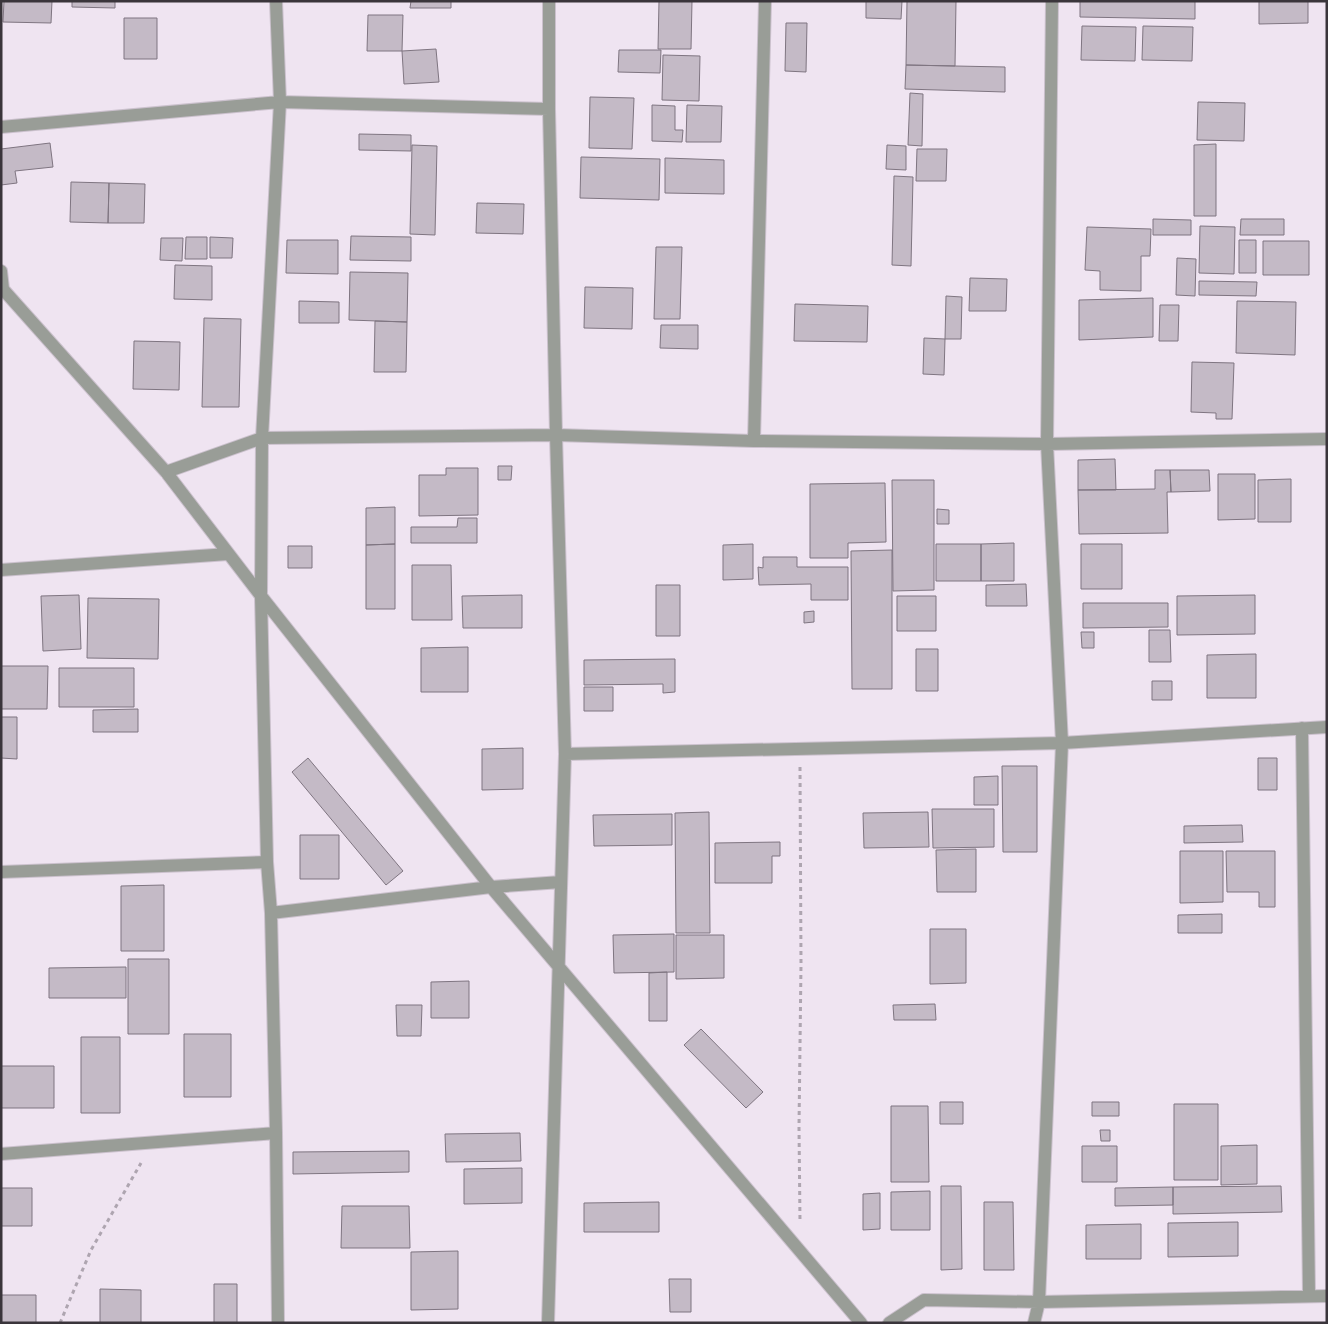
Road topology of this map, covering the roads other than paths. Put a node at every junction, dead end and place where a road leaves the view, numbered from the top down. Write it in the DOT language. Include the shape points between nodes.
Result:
graph roads {
  1 [pos="276,1"];
  2 [pos="549,1"];
  3 [pos="765,1"];
  4 [pos="1052,1"];
  5 [pos="280,102"];
  6 [pos="549,110"];
  7 [pos="1,127"];
  8 [pos="1,271"];
  9 [pos="2,288"];
  10 [pos="556,435"];
  11 [pos="262,438"];
  12 [pos="1327,439"];
  13 [pos="754,441"];
  14 [pos="1047,444"];
  15 [pos="166,472"];
  16 [pos="228,554"];
  17 [pos="1,570"];
  18 [pos="261,596"];
  19 [pos="1327,727"];
  20 [pos="1302,728"];
  21 [pos="1062,743"];
  22 [pos="565,754"];
  23 [pos="267,862"];
  24 [pos="1,872"];
  25 [pos="561,882"];
  26 [pos="491,887"];
  27 [pos="271,913"];
  28 [pos="559,967"];
  29 [pos="276,1133"];
  30 [pos="1,1154"];
  31 [pos="1309,1296"];
  32 [pos="1327,1296"];
  33 [pos="1039,1302"];
  34 [pos="278,1323"];
  35 [pos="548,1323"];
  36 [pos="861,1323"];
  37 [pos="889,1323"];
  38 [pos="1034,1323"];
  1 -- 5 [label="street"];
  2 -- 6 [label="street"];
  3 -- 13 [label="street"];
  4 -- 14 [label="street"];
  5 -- 6 [label="street"];
  5 -- 7 [label="street"];
  5 -- 11 [label="street"];
  6 -- 10 [label="street"];
  8 -- 9 [label="street"];
  9 -- 15 [label="street"];
  10 -- 11 [label="street"];
  10 -- 13 [label="street"];
  10 -- 22 [label="street"];
  11 -- 15 [label="street"];
  11 -- 18 [label="street"];
  12 -- 14 [label="street"];
  13 -- 14 [label="street"];
  14 -- 21 [label="street"];
  15 -- 16 [label="street"];
  16 -- 17 [label="street"];
  16 -- 18 [label="street"];
  18 -- 23 [label="street"];
  18 -- 26 [label="street"];
  19 -- 20 [label="street"];
  20 -- 21 [label="street"];
  20 -- 31 [label="street"];
  21 -- 22 [label="street"];
  21 -- 33 [label="street"];
  22 -- 25 [label="street"];
  23 -- 24 [label="street"];
  23 -- 27 [label="street"];
  25 -- 26 [label="street"];
  25 -- 28 [label="street"];
  26 -- 27 [label="street"];
  26 -- 28 [label="street"];
  27 -- 29 [label="street"];
  28 -- 35 [label="street"];
  28 -- 36 [label="street"];
  29 -- 30 [label="street"];
  29 -- 34 [label="street"];
  31 -- 32 [label="street"];
  31 -- 33 [label="street"];
  33 -- 37 [label="street" via="924,1300"];
  33 -- 38 [label="street"];
}
